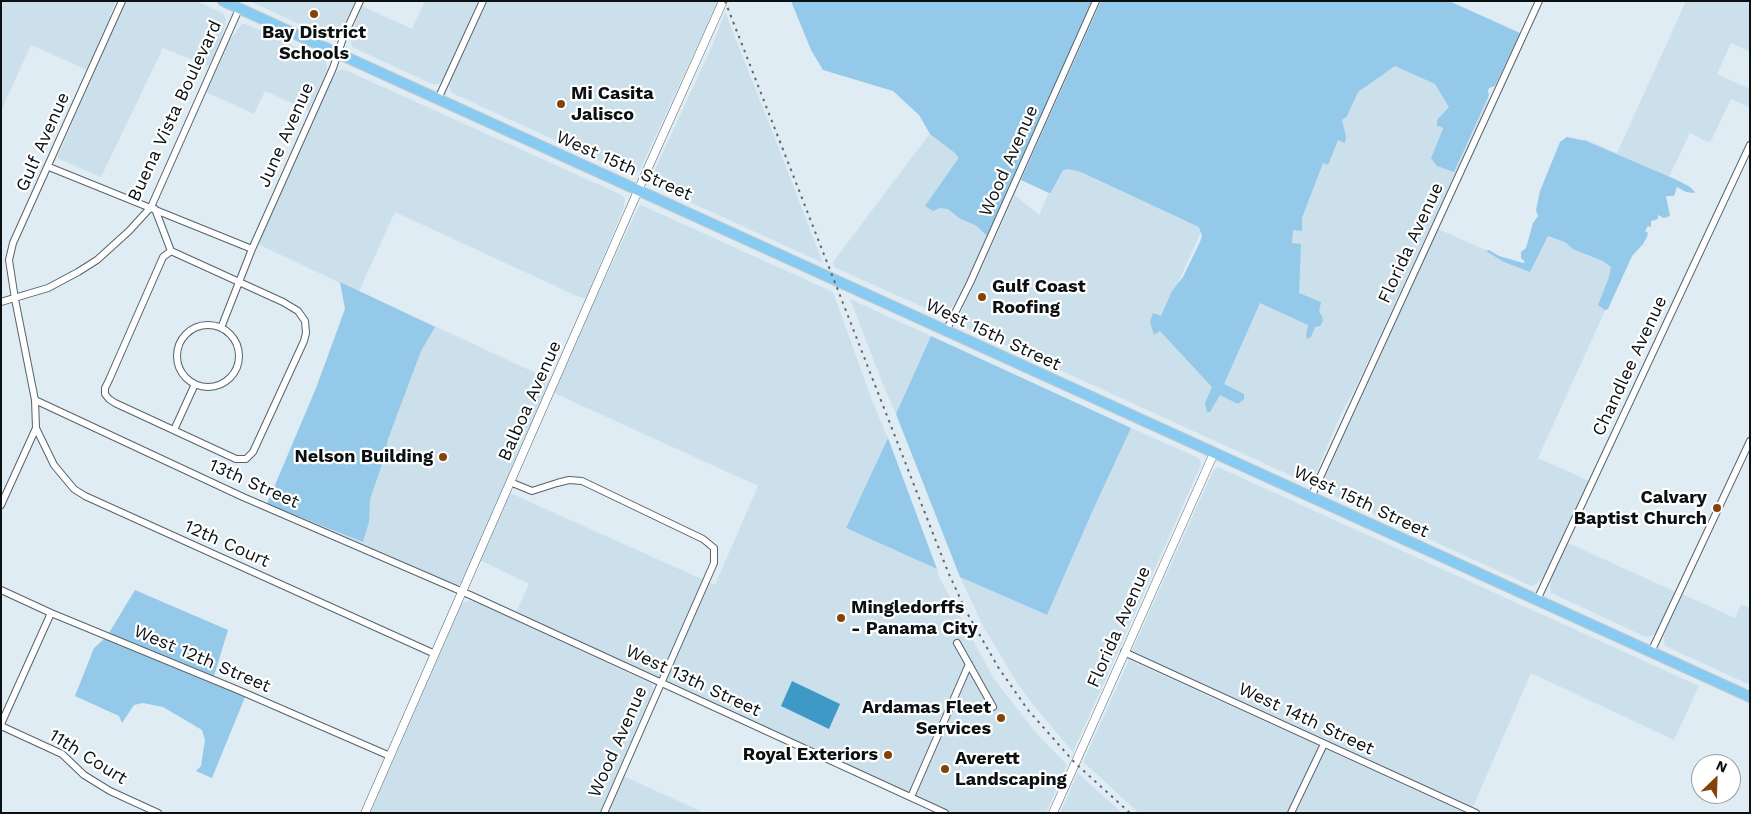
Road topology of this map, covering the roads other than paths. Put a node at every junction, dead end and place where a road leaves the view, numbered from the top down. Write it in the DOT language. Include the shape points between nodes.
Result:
graph roads {
  1 [pos="122,1"];
  2 [pos="223,1"];
  3 [pos="360,1"];
  4 [pos="483,1"];
  5 [pos="724,1"];
  6 [pos="1096,1"];
  7 [pos="1539,1"];
  8 [pos="239,9"];
  9 [pos="338,54"];
  10 [pos="438,99"];
  11 [pos="1750,145"];
  12 [pos="49,167"];
  13 [pos="638,191"];
  14 [pos="153,208"];
  15 [pos="252,249"];
  16 [pos="170,251"];
  17 [pos="239,282"];
  18 [pos="15,299"];
  19 [pos="1,302"];
  20 [pos="221,328"];
  21 [pos="946,331"];
  22 [pos="195,384"];
  23 [pos="35,400"];
  24 [pos="36,428"];
  25 [pos="174,430"];
  26 [pos="1750,441"];
  27 [pos="1214,453"];
  28 [pos="510,482"];
  29 [pos="1311,497"];
  30 [pos="1,505"];
  31 [pos="1,590"];
  32 [pos="462,592"];
  33 [pos="1537,600"];
  34 [pos="51,613"];
  35 [pos="957,643"];
  36 [pos="1124,652"];
  37 [pos="1651,652"];
  38 [pos="435,654"];
  39 [pos="969,664"];
  40 [pos="661,682"];
  41 [pos="1750,697"];
  42 [pos="993,707"];
  43 [pos="1,725"];
  44 [pos="1324,744"];
  45 [pos="390,756"];
  46 [pos="911,798"];
  47 [pos="158,813"];
  48 [pos="366,813"];
  49 [pos="604,813"];
  50 [pos="945,813"];
  51 [pos="1053,813"];
  52 [pos="1292,813"];
  53 [pos="1476,813"];
  1 -- 12 [label="street, Gulf Avenue"];
  2 -- 8 [label="highway, West 15th Street"];
  3 -- 9 [label="street, June Avenue"];
  4 -- 10 [label="street"];
  5 -- 13 [label="street, Balboa Avenue"];
  6 -- 21 [label="street, Wood Avenue"];
  7 -- 29 [label="street, Florida Avenue"];
  8 -- 9 [label="highway, West 15th Street"];
  8 -- 14 [label="street, Buena Vista Boulevard"];
  9 -- 10 [label="highway, West 15th Street"];
  9 -- 15 [label="street, June Avenue"];
  10 -- 13 [label="highway, West 15th Street"];
  11 -- 33 [label="street, Chandlee Avenue"];
  12 -- 14 [label="street"];
  12 -- 18 [label="street, Gulf Avenue" via="13,243 9,260"];
  13 -- 21 [label="highway, West 15th Street"];
  13 -- 28 [label="street, Balboa Avenue"];
  14 -- 15 [label="street"];
  14 -- 16 [label="street"];
  14 -- 18 [label="street, Buena Vista Boulevard" via="110,248 78,272 48,288"];
  15 -- 17 [label="street, June Avenue"];
  16 -- 17 [label="street"];
  16 -- 25 [label="street" via="163,257 105,391 115,403"];
  17 -- 20 [label="street, June Avenue"];
  17 -- 25 [label="street" via="298,311 305,321 304,341 250,457 236,458"];
  18 -- 19 [label="street"];
  18 -- 23 [label="street"];
  20 -- 22 [label="street" via="232,337 237,347 236,367 231,376 221,383"];
  20 -- 22 [label="street" via="195,328 187,332 180,344 177,353 179,368"];
  21 -- 27 [label="highway, West 15th Street"];
  22 -- 25 [label="street"];
  23 -- 24 [label="street"];
  23 -- 32 [label="street, 13th Street" via="243,497"];
  24 -- 30 [label="street"];
  24 -- 38 [label="street, 12th Court" via="54,465 74,489 85,496"];
  26 -- 37 [label="street"];
  27 -- 29 [label="highway, West 15th Street"];
  27 -- 36 [label="street, Florida Avenue"];
  28 -- 32 [label="street, Balboa Avenue"];
  28 -- 40 [label="street, Wood Avenue" via="532,491 569,480 582,481 703,539 714,548 714,563"];
  29 -- 33 [label="highway, West 15th Street"];
  31 -- 34 [label="street, West 12th Street"];
  32 -- 38 [label="street, Balboa Avenue"];
  32 -- 40 [label="street, West 13th Street"];
  33 -- 37 [label="highway, West 15th Street"];
  34 -- 43 [label="street"];
  34 -- 45 [label="street, West 12th Street"];
  35 -- 39 [label="street"];
  36 -- 44 [label="street, West 14th Street"];
  36 -- 51 [label="street, Florida Avenue"];
  37 -- 41 [label="highway, West 15th Street"];
  38 -- 45 [label="street, Balboa Avenue"];
  39 -- 42 [label="street"];
  39 -- 46 [label="street"];
  40 -- 46 [label="street, West 13th Street"];
  40 -- 49 [label="street, Wood Avenue"];
  43 -- 47 [label="street, 11th Court" via="62,754 90,779"];
  44 -- 52 [label="street"];
  44 -- 53 [label="street, West 14th Street"];
  45 -- 48 [label="street, Balboa Avenue"];
  46 -- 50 [label="street, West 13th Street"];
}
